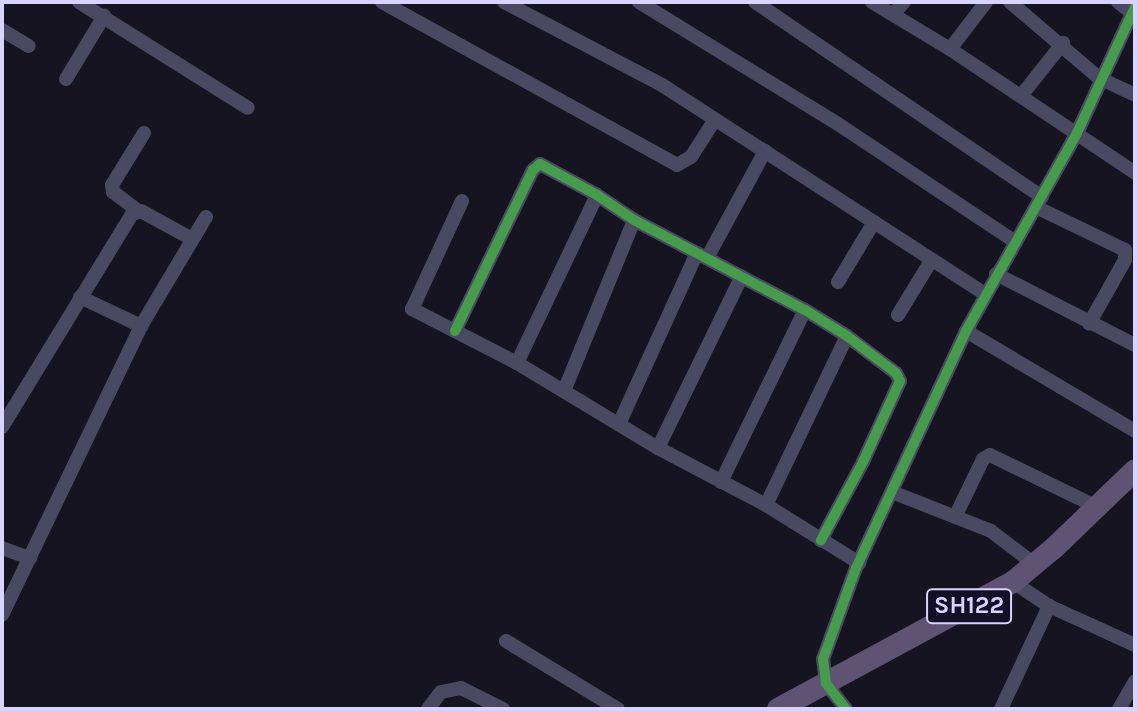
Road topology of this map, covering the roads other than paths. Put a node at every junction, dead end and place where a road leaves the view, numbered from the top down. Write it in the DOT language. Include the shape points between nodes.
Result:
graph roads {
  1 [pos="79,2"];
  2 [pos="382,2"];
  3 [pos="504,2"];
  4 [pos="639,2"];
  5 [pos="755,2"];
  6 [pos="872,2"];
  7 [pos="904,2"];
  8 [pos="986,2"];
  9 [pos="1010,2"];
  10 [pos="1118,2"];
  11 [pos="1133,10"];
  12 [pos="893,14"];
  13 [pos="104,16"];
  14 [pos="2,30"];
  15 [pos="1063,43"];
  16 [pos="29,46"];
  17 [pos="950,49"];
  18 [pos="1099,78"];
  19 [pos="66,79"];
  20 [pos="1135,95"];
  21 [pos="1021,96"];
  22 [pos="248,108"];
  23 [pos="714,121"];
  24 [pos="144,133"];
  25 [pos="1077,133"];
  26 [pos="765,151"];
  27 [pos="1135,173"];
  28 [pos="597,195"];
  29 [pos="462,201"];
  30 [pos="1039,202"];
  31 [pos="137,210"];
  32 [pos="206,217"];
  33 [pos="634,220"];
  34 [pos="874,222"];
  35 [pos="192,239"];
  36 [pos="1014,241"];
  37 [pos="702,255"];
  38 [pos="931,261"];
  39 [pos="996,274"];
  40 [pos="742,276"];
  41 [pos="838,282"];
  42 [pos="985,294"];
  43 [pos="80,297"];
  44 [pos="805,310"];
  45 [pos="898,315"];
  46 [pos="1089,324"];
  47 [pos="141,326"];
  48 [pos="455,331"];
  49 [pos="966,331"];
  50 [pos="847,336"];
  51 [pos="1135,345"];
  52 [pos="517,363"];
  53 [pos="564,391"];
  54 [pos="619,424"];
  55 [pos="2,427"];
  56 [pos="1135,431"];
  57 [pos="658,448"];
  58 [pos="1135,470"];
  59 [pos="721,482"];
  60 [pos="892,492"];
  61 [pos="766,505"];
  62 [pos="1097,507"];
  63 [pos="955,517"];
  64 [pos="821,540"];
  65 [pos="2,548"];
  66 [pos="30,558"];
  67 [pos="859,563"];
  68 [pos="1034,564"];
  69 [pos="1013,582"];
  70 [pos="1049,606"];
  71 [pos="2,615"];
  72 [pos="506,641"];
  73 [pos="1135,645"];
  74 [pos="1135,681"];
  75 [pos="826,683"];
  76 [pos="428,709"];
  77 [pos="503,709"];
  78 [pos="618,709"];
  79 [pos="778,709"];
  80 [pos="846,709"];
  81 [pos="1001,709"];
  82 [pos="1119,709"];
  1 -- 13 [label="street"];
  2 -- 23 [label="street" via="677,165 691,157"];
  3 -- 23 [label="street" via="662,85"];
  4 -- 36 [label="street" via="838,124"];
  5 -- 30 [label="street"];
  6 -- 12 [label="street"];
  7 -- 12 [label="street"];
  8 -- 17 [label="street"];
  9 -- 15 [label="street"];
  10 -- 11 [label="street"];
  11 -- 18 [label="street"];
  12 -- 17 [label="street"];
  13 -- 19 [label="street"];
  13 -- 22 [label="street"];
  14 -- 16 [label="street"];
  15 -- 18 [label="street"];
  15 -- 21 [label="street"];
  17 -- 21 [label="street"];
  18 -- 20 [label="street"];
  18 -- 25 [label="street"];
  21 -- 25 [label="street"];
  23 -- 26 [label="street"];
  24 -- 31 [label="street" via="112,185 113,192"];
  25 -- 27 [label="street"];
  25 -- 30 [label="street"];
  26 -- 34 [label="street"];
  26 -- 37 [label="street"];
  28 -- 33 [label="street"];
  28 -- 48 [label="street" via="545,165 533,170"];
  28 -- 52 [label="street"];
  29 -- 48 [label="street" via="412,306"];
  30 -- 36 [label="street"];
  30 -- 46 [label="street" via="1125,250 1125,260"];
  31 -- 35 [label="street"];
  31 -- 43 [label="street"];
  32 -- 35 [label="street"];
  33 -- 37 [label="street"];
  33 -- 53 [label="street"];
  34 -- 38 [label="street"];
  34 -- 41 [label="street"];
  35 -- 47 [label="street"];
  36 -- 39 [label="street"];
  37 -- 40 [label="street"];
  37 -- 54 [label="street"];
  38 -- 42 [label="street"];
  38 -- 45 [label="street"];
  39 -- 42 [label="street"];
  39 -- 46 [label="street"];
  40 -- 44 [label="street"];
  40 -- 57 [label="street"];
  42 -- 49 [label="street"];
  43 -- 47 [label="street"];
  43 -- 55 [label="street"];
  44 -- 50 [label="street"];
  44 -- 59 [label="street"];
  46 -- 51 [label="street"];
  47 -- 66 [label="street"];
  48 -- 52 [label="street"];
  49 -- 56 [label="street"];
  49 -- 60 [label="street"];
  50 -- 61 [label="street"];
  50 -- 64 [label="street" via="900,381"];
  52 -- 53 [label="street"];
  53 -- 54 [label="street"];
  54 -- 57 [label="street"];
  57 -- 59 [label="street"];
  58 -- 62 [label="main road, SH122"];
  59 -- 61 [label="street"];
  60 -- 63 [label="street"];
  60 -- 67 [label="street"];
  61 -- 64 [label="street"];
  62 -- 63 [label="street" via="990,455 983,459"];
  62 -- 68 [label="main road, SH122"];
  63 -- 68 [label="street" via="991,531"];
  64 -- 67 [label="street"];
  65 -- 66 [label="street"];
  66 -- 71 [label="street"];
  67 -- 75 [label="street" via="825,651"];
  68 -- 69 [label="main road, SH122"];
  69 -- 70 [label="street"];
  69 -- 75 [label="main road, SH122"];
  70 -- 73 [label="street"];
  70 -- 81 [label="street"];
  72 -- 78 [label="street"];
  74 -- 82 [label="street"];
  75 -- 79 [label="main road, SH122"];
  75 -- 80 [label="street"];
  76 -- 77 [label="street" via="450,688 461,688"];
}
